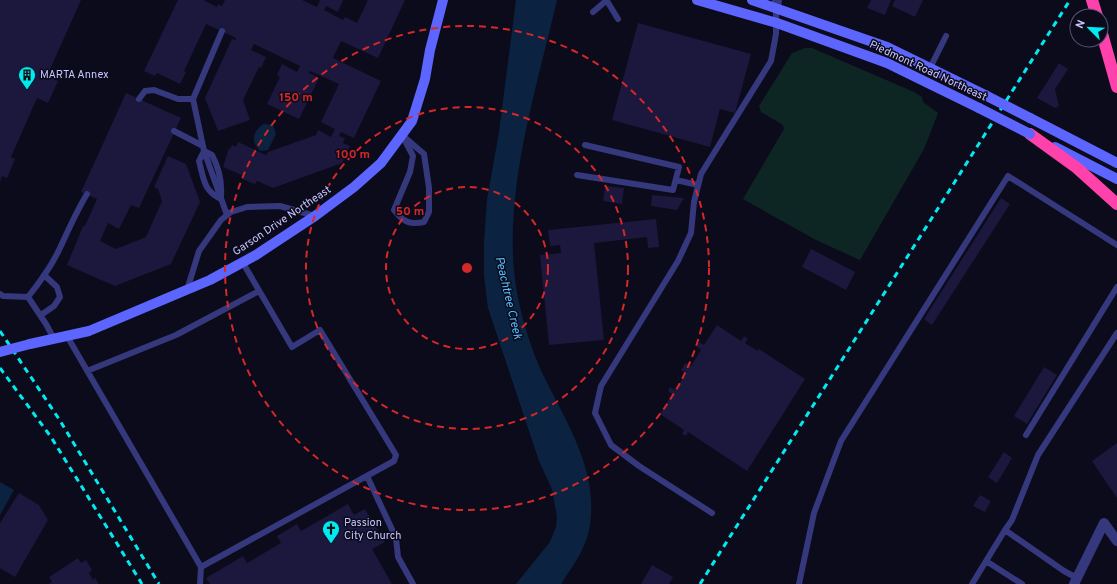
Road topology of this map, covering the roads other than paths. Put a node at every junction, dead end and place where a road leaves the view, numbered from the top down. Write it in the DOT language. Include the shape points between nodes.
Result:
graph roads {
  1 [pos="443,0"];
  2 [pos="607,0"];
  3 [pos="697,0"];
  4 [pos="752,0"];
  5 [pos="776,3"];
  6 [pos="592,12"];
  7 [pos="618,19"];
  8 [pos="776,23"];
  9 [pos="222,32"];
  10 [pos="946,36"];
  11 [pos="1106,48"];
  12 [pos="930,68"];
  13 [pos="1117,87"];
  14 [pos="139,99"];
  15 [pos="193,99"];
  16 [pos="174,131"];
  17 [pos="1030,134"];
  18 [pos="402,135"];
  19 [pos="585,145"];
  20 [pos="203,148"];
  21 [pos="1117,163"];
  22 [pos="577,175"];
  23 [pos="1117,179"];
  24 [pos="676,180"];
  25 [pos="698,185"];
  26 [pos="87,194"];
  27 [pos="221,198"];
  28 [pos="1117,204"];
  29 [pos="227,215"];
  30 [pos="316,216"];
  31 [pos="1117,245"];
  32 [pos="243,263"];
  33 [pos="44,275"];
  34 [pos="1117,287"];
  35 [pos="187,290"];
  36 [pos="259,291"];
  37 [pos="0,294"];
  38 [pos="28,297"];
  39 [pos="40,315"];
  40 [pos="1117,333"];
  41 [pos="67,336"];
  42 [pos="54,339"];
  43 [pos="0,352"];
  44 [pos="88,371"];
  45 [pos="1026,435"];
  46 [pos="367,476"];
  47 [pos="712,513"];
  48 [pos="1005,530"];
  49 [pos="1117,541"];
  50 [pos="986,561"];
  51 [pos="201,567"];
  52 [pos="1076,581"];
  53 [pos="200,584"];
  54 [pos="413,584"];
  55 [pos="800,584"];
  56 [pos="972,584"];
  57 [pos="1022,584"];
  1 -- 18 [label="main road, Garson Drive Northeast" via="423,86 412,121"];
  2 -- 6 [label="lane"];
  2 -- 7 [label="lane"];
  3 -- 8 [label="main road, Piedmont Road Northeast"];
  4 -- 5 [label="main road, Piedmont Road Northeast"];
  5 -- 8 [label="lane"];
  5 -- 12 [label="main road, Piedmont Road Northeast" via="887,47"];
  8 -- 17 [label="main road, Piedmont Road Northeast, bridge" via="887,63"];
  8 -- 25 [label="lane" via="771,61 701,174"];
  9 -- 15 [label="lane"];
  10 -- 12 [label="lane"];
  11 -- 13 [label="highway"];
  12 -- 21 [label="main road, Piedmont Road Northeast, bridge"];
  14 -- 15 [label="lane" via="145,91 154,90 178,99"];
  15 -- 20 [label="lane"];
  16 -- 20 [label="lane"];
  17 -- 23 [label="main road, Piedmont Road Northeast"];
  17 -- 28 [label="highway" via="1077,168"];
  18 -- 18 [label="lane" via="413,156 410,172 394,210 400,219 414,224 424,222 429,212 429,188 424,154"];
  18 -- 30 [label="main road, Garson Drive Northeast" via="381,163"];
  19 -- 24 [label="lane" via="679,167"];
  20 -- 27 [label="lane" via="215,160 222,182"];
  20 -- 27 [label="lane" via="199,161 207,189 210,194"];
  22 -- 24 [label="lane" via="674,190"];
  24 -- 25 [label="lane"];
  25 -- 47 [label="lane" via="691,233 678,261 601,386 595,413 612,445 639,466"];
  26 -- 33 [label="lane"];
  27 -- 29 [label="lane"];
  29 -- 30 [label="lane" via="247,207 280,206"];
  29 -- 35 [label="lane" via="199,251"];
  30 -- 32 [label="main road, Garson Drive Northeast"];
  31 -- 55 [label="lane" via="1008,176 841,441 814,513"];
  32 -- 35 [label="main road, Garson Drive Northeast"];
  32 -- 36 [label="lane"];
  33 -- 38 [label="lane"];
  33 -- 39 [label="lane" via="57,287 60,297 54,306"];
  34 -- 45 [label="lane"];
  35 -- 41 [label="main road, Garson Drive Northeast" via="89,331"];
  36 -- 44 [label="lane" via="176,335"];
  36 -- 46 [label="lane" via="292,347 320,330 396,455 394,461"];
  37 -- 38 [label="lane"];
  38 -- 39 [label="lane"];
  39 -- 42 [label="lane"];
  40 -- 48 [label="lane" via="1038,455 1012,520"];
  41 -- 42 [label="main road, Garson Drive Northeast"];
  41 -- 44 [label="lane"];
  42 -- 43 [label="main road, Garson Drive Northeast, bridge"];
  44 -- 51 [label="lane"];
  46 -- 51 [label="lane"];
  46 -- 54 [label="lane" via="396,538 398,557"];
  48 -- 50 [label="lane"];
  48 -- 52 [label="lane"];
  49 -- 52 [label="street" via="1104,523"];
  50 -- 56 [label="lane"];
  50 -- 57 [label="lane"];
  51 -- 53 [label="lane"];
}
